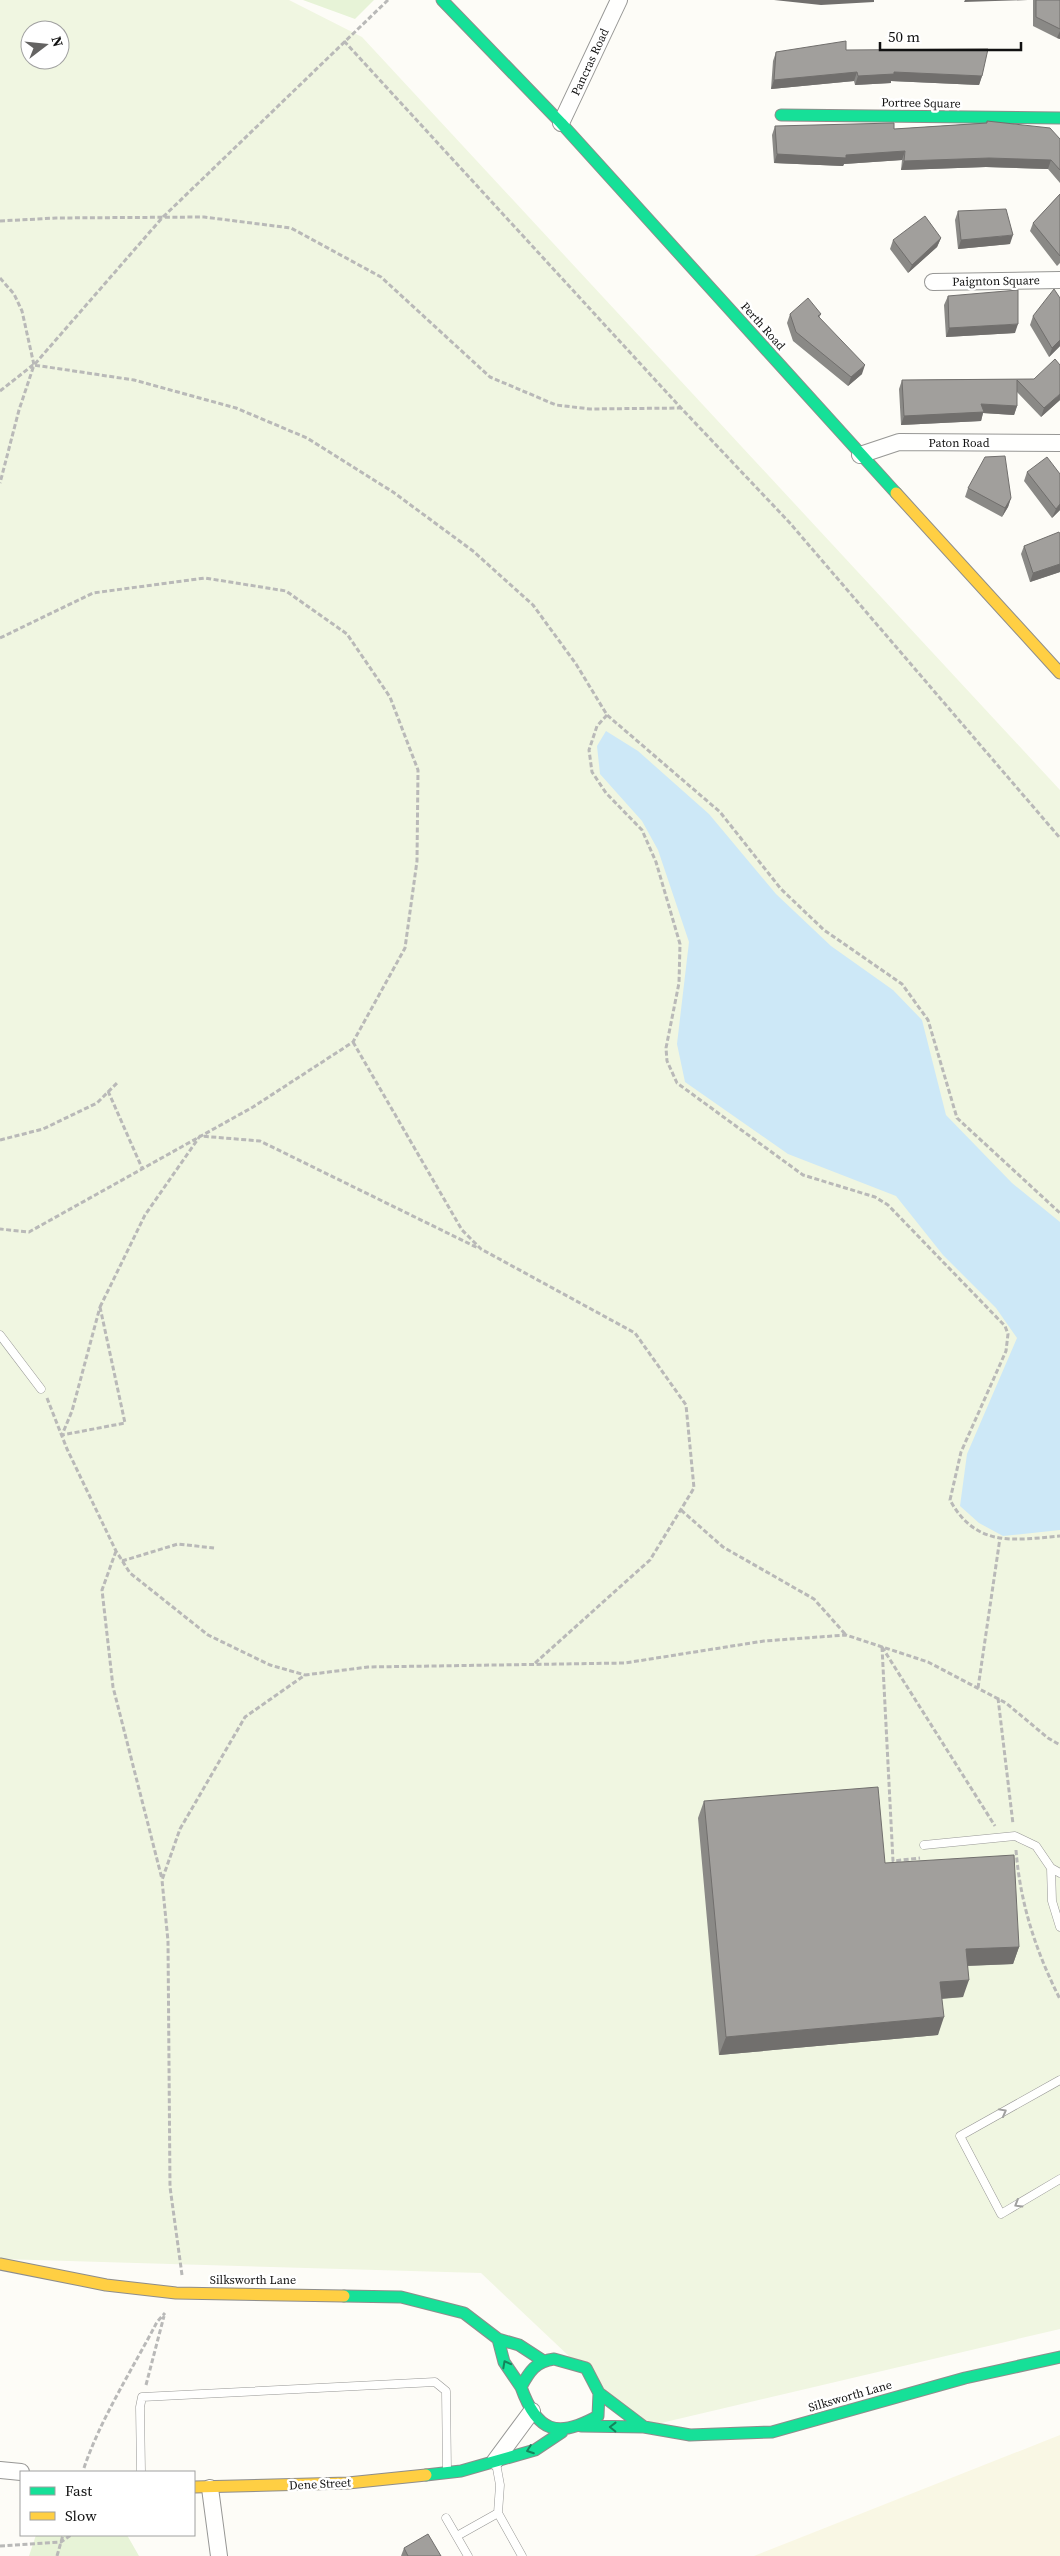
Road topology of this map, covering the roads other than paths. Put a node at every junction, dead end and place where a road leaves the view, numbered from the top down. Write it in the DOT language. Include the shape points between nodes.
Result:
graph roads {
  1 [pos="442,0"];
  2 [pos="619,0"];
  3 [pos="781,115"];
  4 [pos="1060,118"];
  5 [pos="561,123"];
  6 [pos="1060,280"];
  7 [pos="933,282"];
  8 [pos="1060,443"];
  9 [pos="860,455"];
  10 [pos="1060,673"];
  11 [pos="0,1335"];
  12 [pos="41,1389"];
  13 [pos="924,1846"];
  14 [pos="1051,1868"];
  15 [pos="1060,1874"];
  16 [pos="1060,1927"];
  17 [pos="1060,2080"];
  18 [pos="1060,2178"];
  19 [pos="0,2264"];
  20 [pos="498,2339"];
  21 [pos="1060,2357"];
  22 [pos="542,2360"];
  23 [pos="521,2386"];
  24 [pos="599,2394"];
  25 [pos="532,2411"];
  26 [pos="581,2426"];
  27 [pos="644,2427"];
  28 [pos="562,2432"];
  29 [pos="495,2461"];
  30 [pos="0,2470"];
  31 [pos="141,2471"];
  32 [pos="20,2472"];
  33 [pos="447,2472"];
  34 [pos="195,2487"];
  35 [pos="210,2488"];
  36 [pos="498,2513"];
  37 [pos="446,2518"];
  38 [pos="458,2536"];
  39 [pos="219,2556"];
  40 [pos="468,2556"];
  41 [pos="522,2556"];
  1 -- 5 [label="street, Perth Road"];
  2 -- 5 [label="street, Pancras Road"];
  3 -- 4 [label="street, Portree Square"];
  5 -- 9 [label="street, Perth Road"];
  6 -- 7 [label="street, Paignton Square"];
  8 -- 9 [label="street, Paton Road" via="898,442"];
  9 -- 10 [label="street, Perth Road"];
  11 -- 12 [label="lane"];
  13 -- 14 [label="lane" via="1015,1836 1036,1846"];
  14 -- 15 [label="lane"];
  14 -- 16 [label="lane" via="1052,1901"];
  18 -- 17 [label="lane, one-way" via="1002,2214 960,2136"];
  19 -- 20 [label="street, Silksworth Lane" via="106,2285 176,2293 401,2297 464,2313"];
  20 -- 22 [label="street, Silksworth Lane" via="520,2345"];
  23 -- 20 [label="street, one-way" via="504,2362"];
  21 -- 27 [label="street, Silksworth Lane" via="966,2378 772,2432 690,2435"];
  22 -- 23 [label="street" via="529,2370"];
  22 -- 24 [label="street, Silksworth Lane" via="565,2361 586,2368"];
  23 -- 25 [label="street" via="526,2404"];
  24 -- 26 [label="street, Silksworth Lane" via="598,2416"];
  24 -- 27 [label="street, Silksworth Lane"];
  25 -- 28 [label="street" via="543,2425"];
  25 -- 29 [label="street"];
  27 -- 26 [label="street, Silksworth Lane, one-way"];
  26 -- 28 [label="street, Silksworth Lane"];
  28 -- 29 [label="street, Dene Street, one-way" via="535,2450"];
  29 -- 33 [label="street, Dene Street"];
  29 -- 36 [label="lane" via="500,2486"];
  30 -- 32 [label="street"];
  31 -- 33 [label="lane" via="142,2397 435,2382 446,2391"];
  33 -- 35 [label="street, Dene Street" via="348,2483"];
  34 -- 35 [label="street, Dene Street"];
  35 -- 39 [label="street"];
  36 -- 38 [label="lane"];
  36 -- 41 [label="lane"];
  37 -- 38 [label="lane"];
  38 -- 40 [label="lane"];
}
